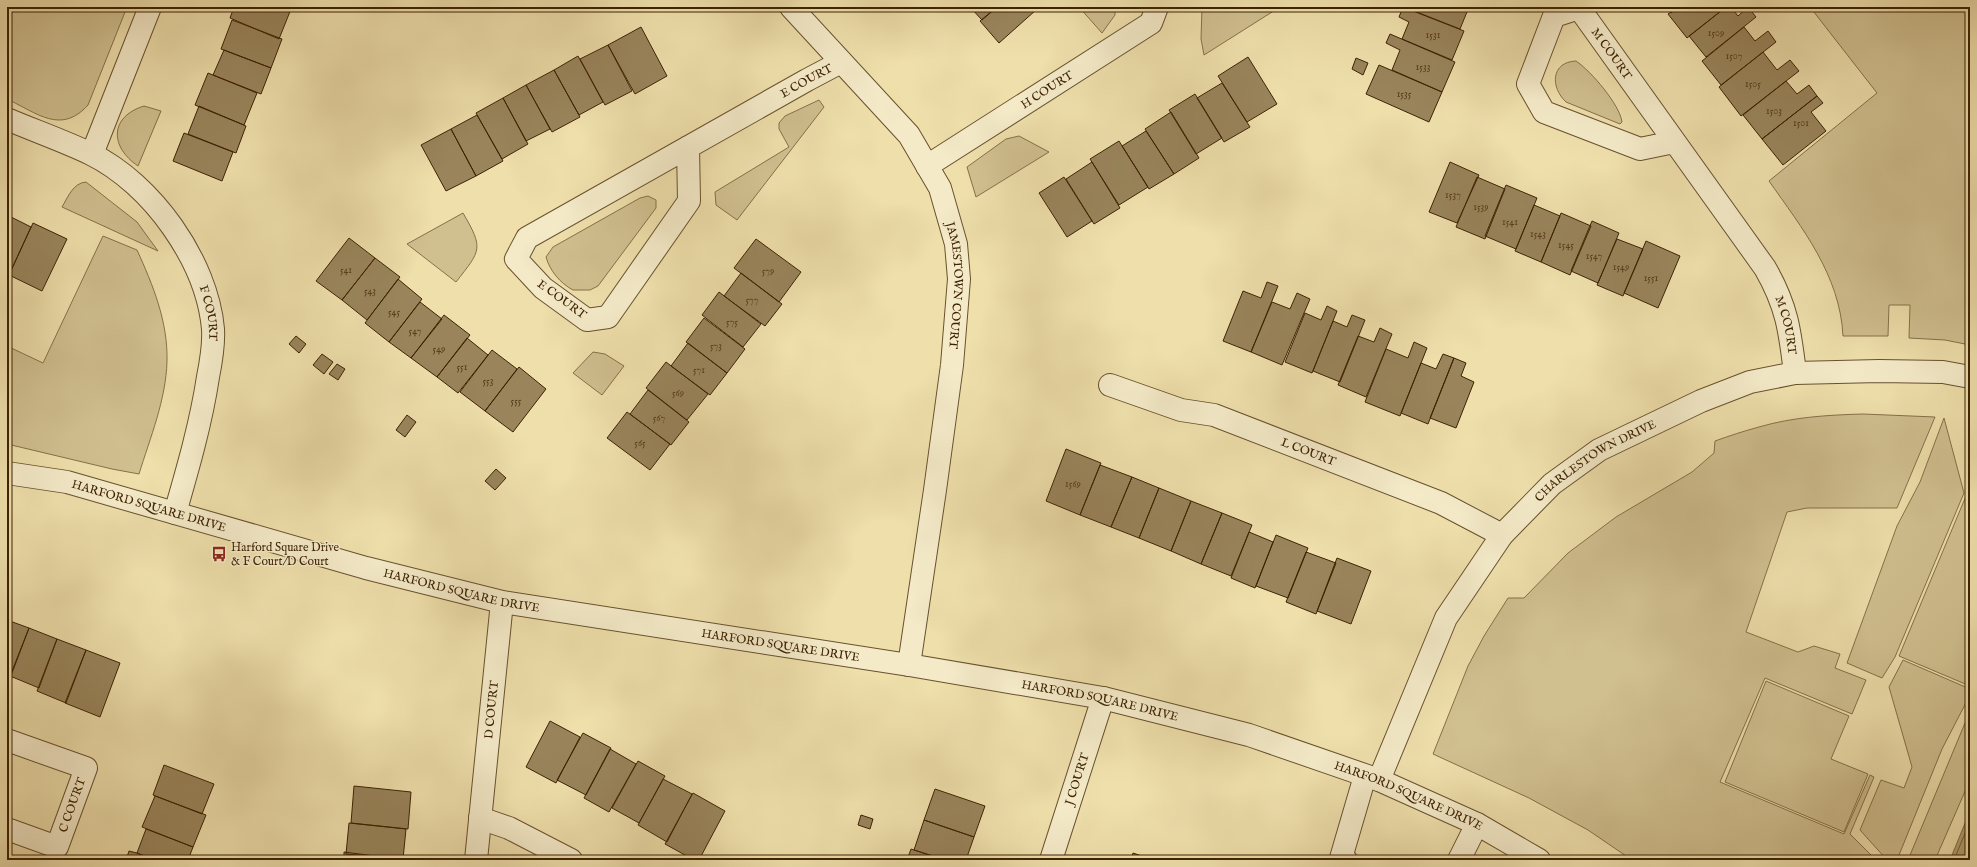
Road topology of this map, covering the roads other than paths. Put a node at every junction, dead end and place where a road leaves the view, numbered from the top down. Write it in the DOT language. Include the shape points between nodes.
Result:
graph roads {
  1 [pos="150,7"];
  2 [pos="791,7"];
  3 [pos="1157,7"];
  4 [pos="841,62"];
  5 [pos="7,119"];
  6 [pos="1674,142"];
  7 [pos="688,147"];
  8 [pos="92,154"];
  9 [pos="928,166"];
  10 [pos="1795,373"];
  11 [pos="1970,377"];
  12 [pos="1110,385"];
  13 [pos="7,473"];
  14 [pos="175,513"];
  15 [pos="1502,535"];
  16 [pos="502,602"];
  17 [pos="909,665"];
  18 [pos="1103,698"];
  19 [pos="7,740"];
  20 [pos="1372,778"];
  21 [pos="480,818"];
  22 [pos="1477,824"];
  23 [pos="7,829"];
  24 [pos="476,860"];
  25 [pos="571,860"];
  26 [pos="1051,860"];
  27 [pos="1346,860"];
  28 [pos="1459,860"];
  29 [pos="1539,860"];
  1 -- 8 [label="street"];
  2 -- 4 [label="street, JAMESTOWN COURT"];
  3 -- 9 [label="street, H COURT" via="1151,23"];
  4 -- 7 [label="street, E COURT"];
  4 -- 9 [label="street, JAMESTOWN COURT" via="909,136"];
  5 -- 8 [label="street, F COURT"];
  6 -- 6 [label="street, M COURT" via="1579,8 1554,16 1528,84 1544,112 1640,149"];
  6 -- 10 [label="street, M COURT" via="1765,268 1778,290 1789,325"];
  7 -- 7 [label="street, E COURT" via="527,238 516,259 543,288 587,320 608,317 689,201"];
  8 -- 14 [label="street, F COURT" via="127,177 154,201 177,232 195,267 208,302 213,330 210,371 193,450"];
  9 -- 17 [label="street, JAMESTOWN COURT" via="940,188 951,223 959,278 950,381 936,490"];
  10 -- 11 [label="street, CHARLESTOWN DRIVE" via="1943,372"];
  10 -- 15 [label="street, CHARLESTOWN DRIVE" via="1750,382 1701,401 1599,450 1552,484"];
  12 -- 15 [label="street, L COURT" via="1181,410 1221,418 1442,503"];
  13 -- 14 [label="street, HARFORD SQUARE DRIVE" via="67,482"];
  14 -- 16 [label="street, HARFORD SQUARE DRIVE" via="366,568"];
  15 -- 20 [label="street, CHARLESTOWN DRIVE" via="1446,618"];
  16 -- 17 [label="street, HARFORD SQUARE DRIVE"];
  16 -- 21 [label="street, D COURT"];
  17 -- 18 [label="street, HARFORD SQUARE DRIVE"];
  18 -- 20 [label="street, HARFORD SQUARE DRIVE" via="1249,735"];
  18 -- 26 [label="street, J COURT"];
  19 -- 23 [label="street, C COURT" via="86,768 57,847"];
  20 -- 22 [label="street, HARFORD SQUARE DRIVE"];
  20 -- 27 [label="street, CHARLESTOWN DRIVE" via="1341,858"];
  21 -- 24 [label="street, D COURT"];
  21 -- 25 [label="street" via="509,828"];
  22 -- 28 [label="street"];
  22 -- 29 [label="street, HARFORD SQUARE DRIVE"];
}
